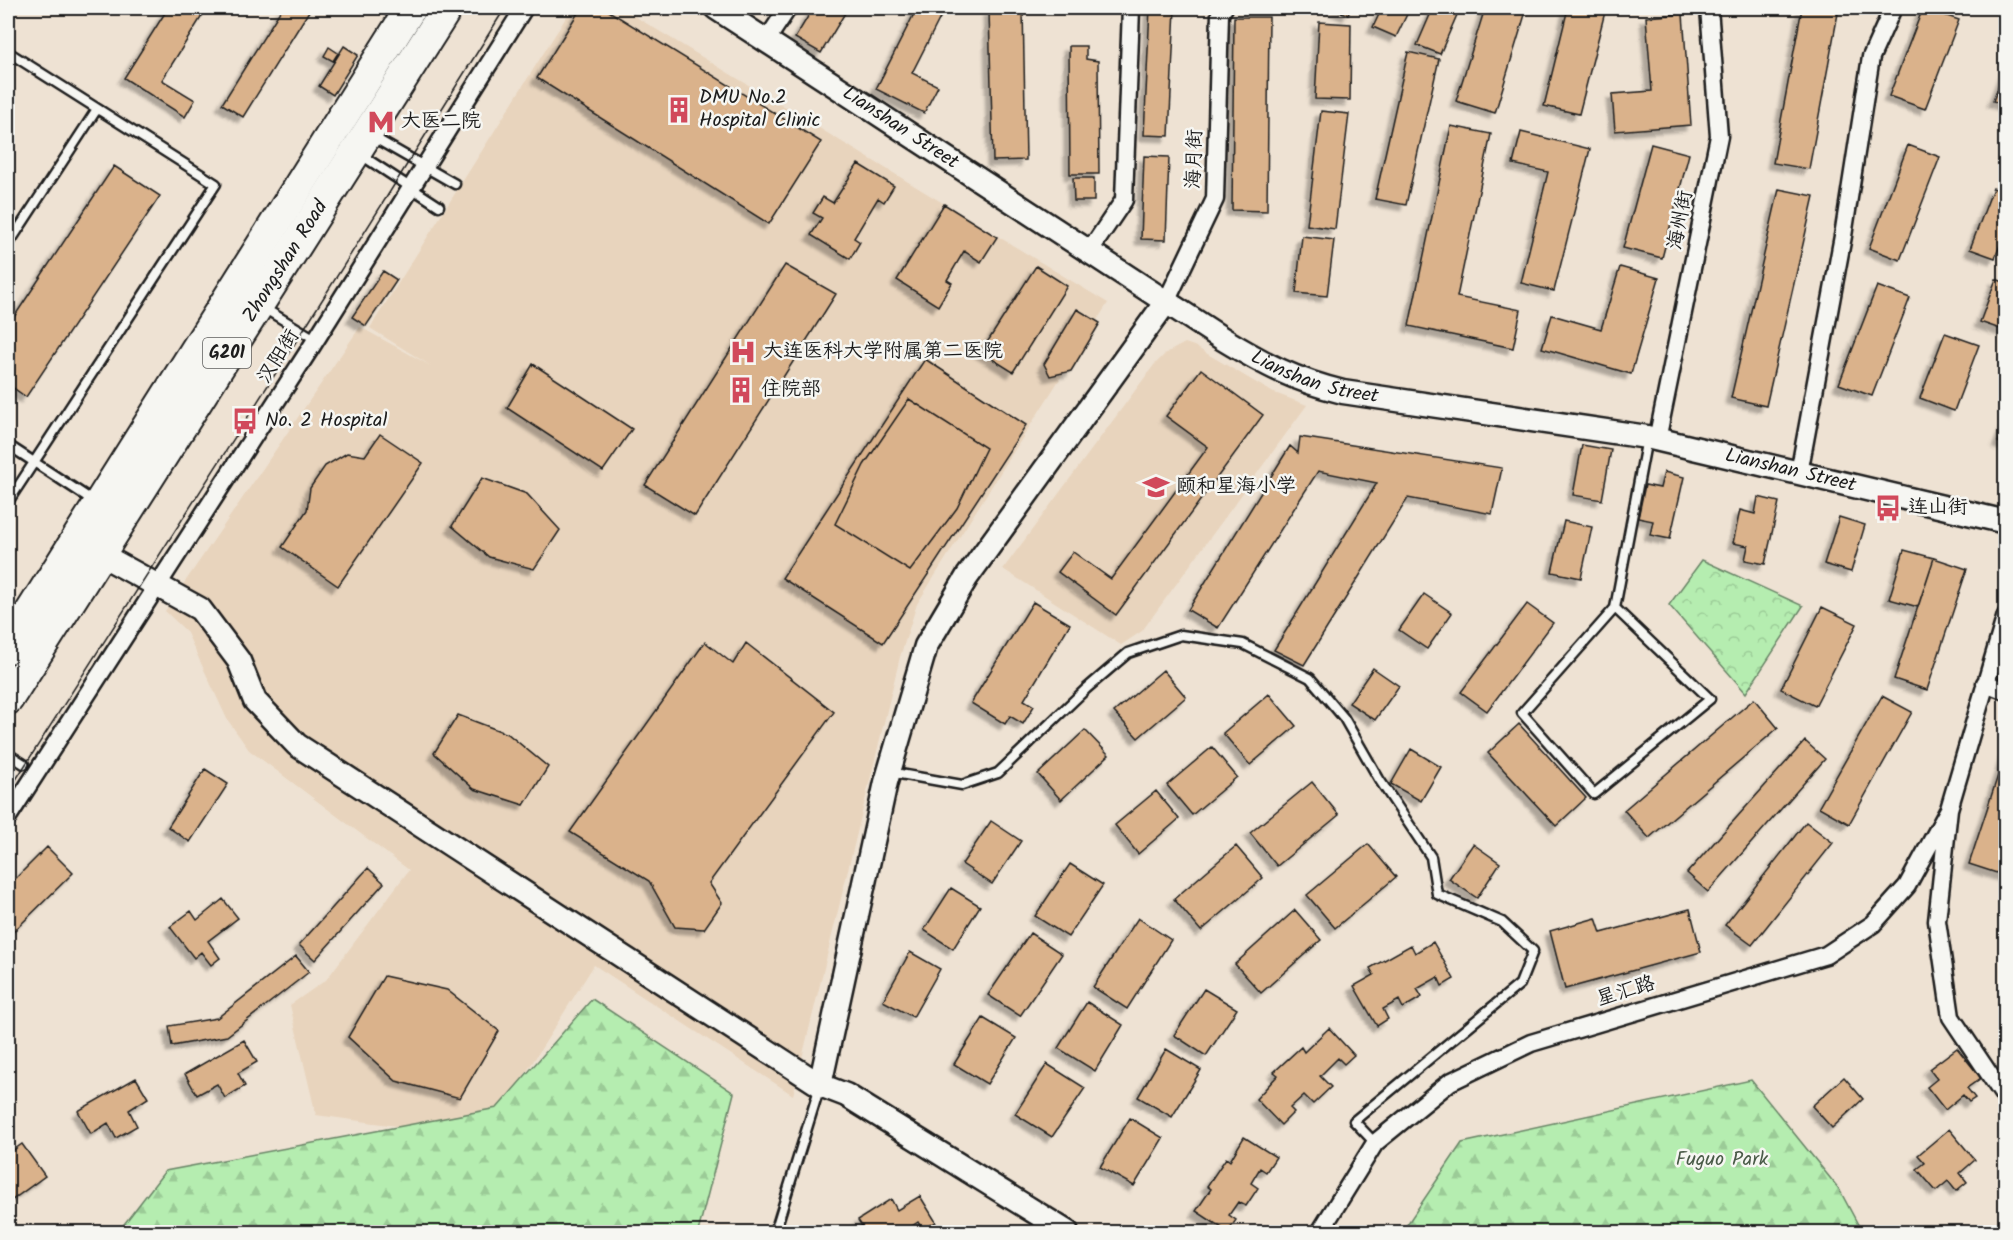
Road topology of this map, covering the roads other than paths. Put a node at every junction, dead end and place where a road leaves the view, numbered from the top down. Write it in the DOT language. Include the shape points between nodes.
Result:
graph roads {
  1 [pos="447,8"];
  2 [pos="524,8"];
  3 [pos="716,8"];
  4 [pos="788,8"];
  5 [pos="1131,8"];
  6 [pos="1224,8"];
  7 [pos="1709,8"];
  8 [pos="1893,8"];
  9 [pos="400,12"];
  10 [pos="766,40"];
  11 [pos="8,52"];
  12 [pos="98,109"];
  13 [pos="361,142"];
  14 [pos="424,166"];
  15 [pos="455,184"];
  16 [pos="411,187"];
  17 [pos="439,206"];
  18 [pos="8,245"];
  19 [pos="1089,252"];
  20 [pos="1166,302"];
  21 [pos="258,305"];
  22 [pos="315,339"];
  23 [pos="1652,438"];
  24 [pos="8,445"];
  25 [pos="34,462"];
  26 [pos="1799,473"];
  27 [pos="8,502"];
  28 [pos="98,504"];
  29 [pos="2006,522"];
  30 [pos="100,554"];
  31 [pos="157,586"];
  32 [pos="1615,608"];
  33 [pos="2006,615"];
  34 [pos="8,648"];
  35 [pos="1985,683"];
  36 [pos="2006,691"];
  37 [pos="8,699"];
  38 [pos="8,754"];
  39 [pos="24,764"];
  40 [pos="889,772"];
  41 [pos="1949,809"];
  42 [pos="8,817"];
  43 [pos="820,1085"];
  44 [pos="2006,1099"];
  45 [pos="1375,1143"];
  46 [pos="774,1233"];
  47 [pos="1067,1233"];
  48 [pos="1320,1233"];
  1 -- 13 [label="highway, Zhongshan Road / G201"];
  2 -- 14 [label="street, 汉阳街"];
  3 -- 10 [label="street, Lianshan Street"];
  4 -- 10 [label="street"];
  5 -- 19 [label="street" via="1124,200"];
  6 -- 20 [label="street, 海月街" via="1220,13 1215,199"];
  7 -- 23 [label="street, 海州街" via="1719,136"];
  8 -- 26 [label="street" via="1871,57"];
  9 -- 28 [label="highway, Zhongshan Road / G201"];
  10 -- 19 [label="street, Lianshan Street"];
  11 -- 12 [label="lane"];
  12 -- 18 [label="lane"];
  12 -- 25 [label="lane" via="216,184"];
  13 -- 14 [label="lane"];
  13 -- 16 [label="lane"];
  13 -- 21 [label="highway, Zhongshan Road / G201"];
  14 -- 15 [label="lane"];
  14 -- 16 [label="street, 汉阳街"];
  16 -- 17 [label="lane"];
  16 -- 22 [label="street, 汉阳街"];
  19 -- 20 [label="street, Lianshan Street"];
  20 -- 23 [label="street, Lianshan Street" via="1271,369 1304,383"];
  20 -- 40 [label="street" via="967,577 926,646"];
  21 -- 22 [label="lane"];
  21 -- 30 [label="highway, Zhongshan Road / G201"];
  22 -- 31 [label="street, 汉阳街"];
  23 -- 26 [label="street, Lianshan Street"];
  23 -- 32 [label="lane"];
  24 -- 25 [label="lane"];
  25 -- 27 [label="lane"];
  25 -- 28 [label="lane"];
  26 -- 29 [label="street, Lianshan Street"];
  28 -- 34 [label="highway, Zhongshan Road / G201"];
  30 -- 31 [label="street"];
  30 -- 37 [label="highway, Zhongshan Road / G201"];
  31 -- 42 [label="street, 汉阳街"];
  31 -- 43 [label="street" via="200,609 238,661 255,701 297,745"];
  32 -- 32 [label="lane" via="1522,713 1594,794 1710,699"];
  33 -- 35 [label="street"];
  35 -- 36 [label="street"];
  35 -- 41 [label="street"];
  38 -- 39 [label="lane"];
  40 -- 43 [label="street"];
  40 -- 45 [label="lane" via="962,785 998,773 1128,653 1181,635 1244,644 1310,678 1344,718 1431,857 1437,894 1502,922 1533,951 1520,984 1354,1121"];
  41 -- 44 [label="street" via="1937,921 1952,1017"];
  41 -- 45 [label="street, 星汇路" via="1907,886 1873,924 1826,955 1530,1043 1450,1082"];
  43 -- 46 [label="lane"];
  43 -- 47 [label="street" via="846,1095"];
  45 -- 48 [label="street, 星汇路"];
}
